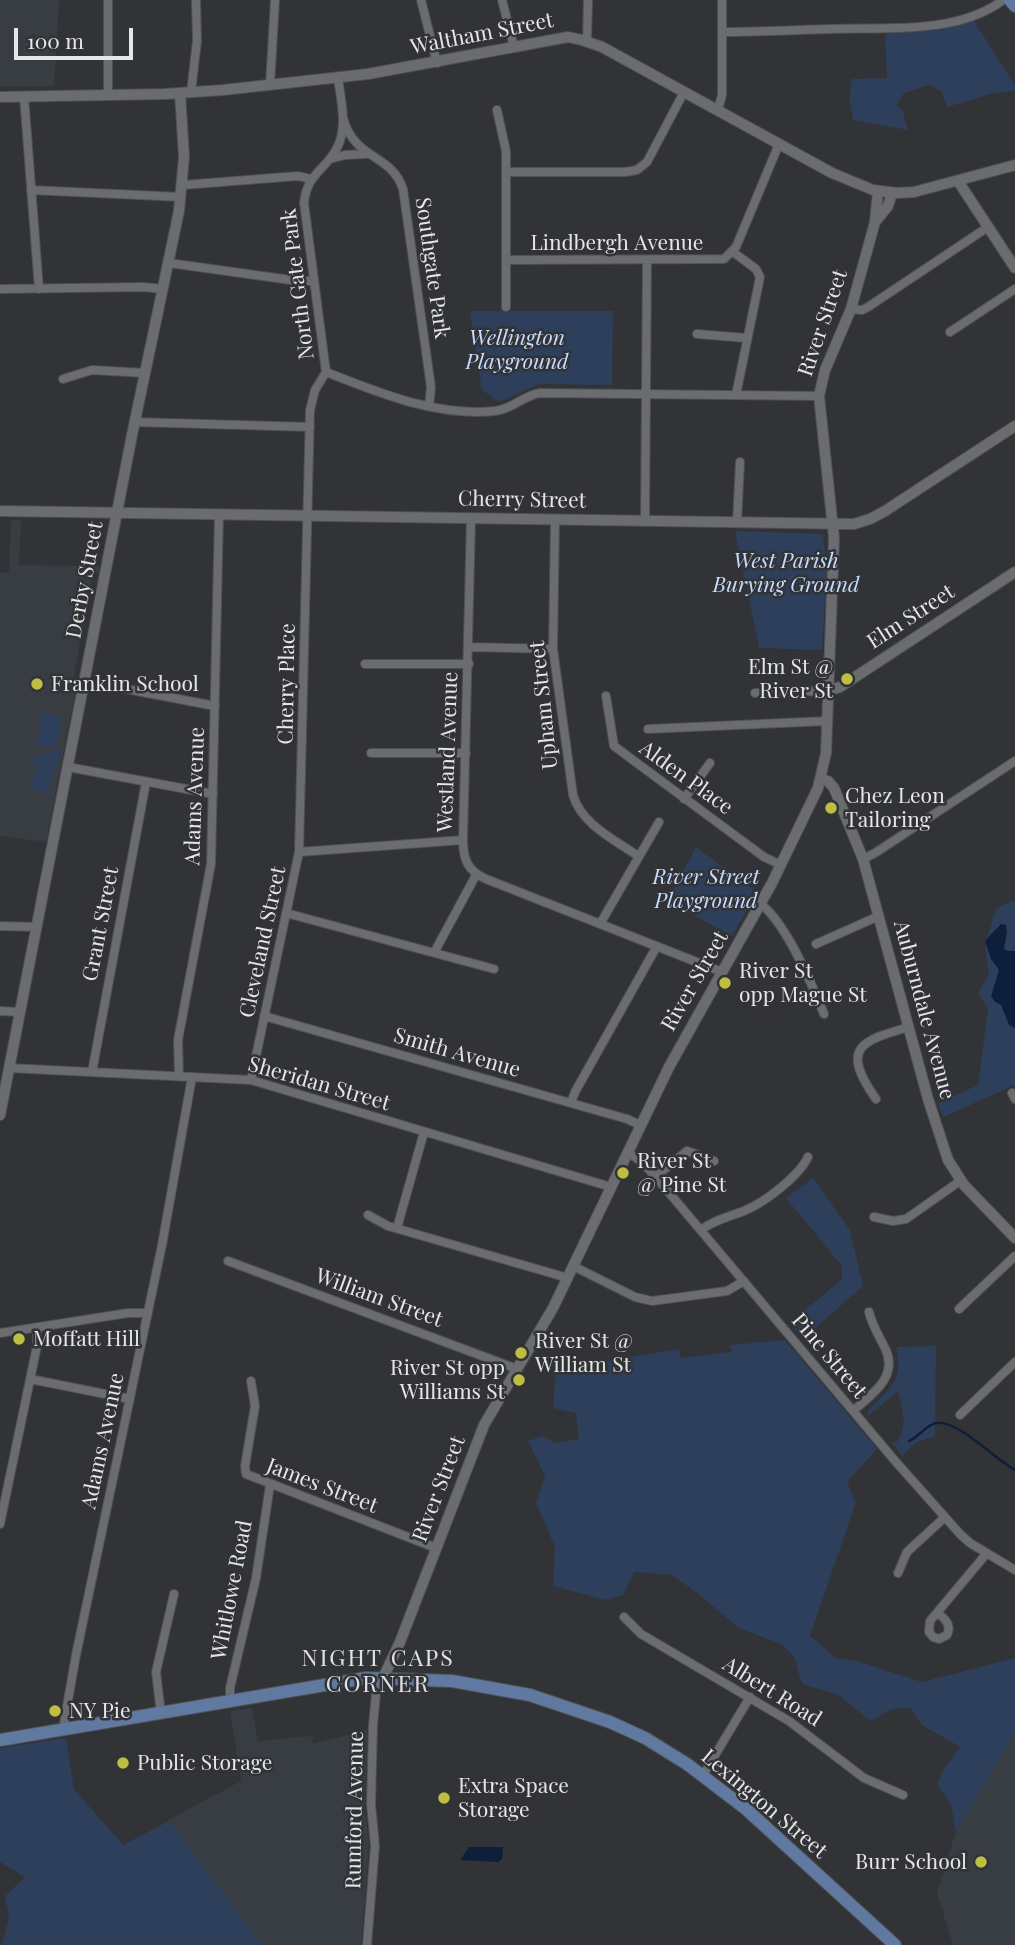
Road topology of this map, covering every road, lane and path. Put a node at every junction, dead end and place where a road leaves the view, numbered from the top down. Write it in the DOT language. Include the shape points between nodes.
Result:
graph roads {
  1 [pos="108,0"];
  2 [pos="197,0"];
  3 [pos="275,0"];
  4 [pos="421,0"];
  5 [pos="502,0"];
  6 [pos="588,0"];
  7 [pos="722,0"];
  8 [pos="1003,0"];
  9 [pos="1010,0"];
  10 [pos="1015,6"];
  11 [pos="723,32"];
  12 [pos="587,41"];
  13 [pos="514,47"];
  14 [pos="437,63"];
  15 [pos="338,78"];
  16 [pos="270,85"];
  17 [pos="684,92"];
  18 [pos="186,93"];
  19 [pos="108,95"];
  20 [pos="24,96"];
  21 [pos="0,97"];
  22 [pos="497,110"];
  23 [pos="718,110"];
  24 [pos="343,118"];
  25 [pos="779,144"];
  26 [pos="368,154"];
  27 [pos="328,160"];
  28 [pos="1015,164"];
  29 [pos="506,172"];
  30 [pos="310,179"];
  31 [pos="958,181"];
  32 [pos="183,185"];
  33 [pos="31,190"];
  34 [pos="878,191"];
  35 [pos="892,193"];
  36 [pos="181,197"];
  37 [pos="875,222"];
  38 [pos="988,227"];
  39 [pos="733,252"];
  40 [pos="506,260"];
  41 [pos="647,260"];
  42 [pos="169,263"];
  43 [pos="1015,268"];
  44 [pos="314,281"];
  45 [pos="0,289"];
  46 [pos="39,289"];
  47 [pos="163,289"];
  48 [pos="1015,289"];
  49 [pos="506,307"];
  50 [pos="851,309"];
  51 [pos="950,332"];
  52 [pos="697,334"];
  53 [pos="747,338"];
  54 [pos="326,372"];
  55 [pos="145,373"];
  56 [pos="63,379"];
  57 [pos="646,393"];
  58 [pos="736,395"];
  59 [pos="819,396"];
  60 [pos="429,406"];
  61 [pos="134,422"];
  62 [pos="1015,426"];
  63 [pos="310,427"];
  64 [pos="740,462"];
  65 [pos="0,511"];
  66 [pos="117,513"];
  67 [pos="219,514"];
  68 [pos="308,516"];
  69 [pos="471,519"];
  70 [pos="555,520"];
  71 [pos="646,521"];
  72 [pos="737,523"];
  73 [pos="834,524"];
  74 [pos="1015,572"];
  75 [pos="469,647"];
  76 [pos="553,649"];
  77 [pos="365,664"];
  78 [pos="469,664"];
  79 [pos="116,687"];
  80 [pos="827,691"];
  81 [pos="755,693"];
  82 [pos="606,696"];
  83 [pos="215,706"];
  84 [pos="827,721"];
  85 [pos="648,729"];
  86 [pos="371,752"];
  87 [pos="466,752"];
  88 [pos="1015,761"];
  89 [pos="710,763"];
  90 [pos="68,767"];
  91 [pos="821,779"];
  92 [pos="146,782"];
  93 [pos="213,794"];
  94 [pos="684,799"];
  95 [pos="659,822"];
  96 [pos="463,840"];
  97 [pos="299,852"];
  98 [pos="638,856"];
  99 [pos="863,859"];
  100 [pos="781,865"];
  101 [pos="476,874"];
  102 [pos="761,904"];
  103 [pos="286,913"];
  104 [pos="879,916"];
  105 [pos="600,924"];
  106 [pos="0,926"];
  107 [pos="37,927"];
  108 [pos="816,944"];
  109 [pos="657,947"];
  110 [pos="435,951"];
  111 [pos="494,969"];
  112 [pos="722,972"];
  113 [pos="0,1011"];
  114 [pos="20,1012"];
  115 [pos="824,1014"];
  116 [pos="264,1016"];
  117 [pos="909,1027"];
  118 [pos="9,1068"];
  119 [pos="92,1072"];
  120 [pos="179,1076"];
  121 [pos="192,1077"];
  122 [pos="251,1080"];
  123 [pos="876,1099"];
  124 [pos="571,1103"];
  125 [pos="0,1115"];
  126 [pos="640,1125"];
  127 [pos="424,1132"];
  128 [pos="627,1152"];
  129 [pos="808,1157"];
  130 [pos="714,1161"];
  131 [pos="655,1177"];
  132 [pos="960,1181"];
  133 [pos="611,1187"];
  134 [pos="368,1215"];
  135 [pos="874,1217"];
  136 [pos="397,1228"];
  137 [pos="701,1230"];
  138 [pos="1015,1238"];
  139 [pos="1015,1256"];
  140 [pos="228,1261"];
  141 [pos="573,1266"];
  142 [pos="568,1278"];
  143 [pos="744,1281"];
  144 [pos="958,1308"];
  145 [pos="869,1312"];
  146 [pos="148,1313"];
  147 [pos="37,1327"];
  148 [pos="0,1333"];
  149 [pos="1015,1362"];
  150 [pos="517,1369"];
  151 [pos="30,1379"];
  152 [pos="251,1381"];
  153 [pos="130,1399"];
  154 [pos="853,1411"];
  155 [pos="960,1415"];
  156 [pos="270,1485"];
  157 [pos="945,1517"];
  158 [pos="0,1524"];
  159 [pos="436,1548"];
  160 [pos="987,1553"];
  161 [pos="1015,1570"];
  162 [pos="898,1573"];
  163 [pos="174,1594"];
  164 [pos="938,1613"];
  165 [pos="624,1617"];
  166 [pos="383,1678"];
  167 [pos="750,1697"];
  168 [pos="230,1702"];
  169 [pos="161,1714"];
  170 [pos="64,1730"];
  171 [pos="0,1740"];
  172 [pos="702,1775"];
  173 [pos="903,1795"];
  174 [pos="367,1945"];
  175 [pos="895,1945"];
  1 -- 19 [label="street"];
  2 -- 18 [label="street" via="197,41"];
  3 -- 16 [label="street"];
  4 -- 14 [label="street"];
  5 -- 13 [label="street"];
  6 -- 12 [label="street"];
  7 -- 11 [label="street"];
  8 -- 11 [label="street" via="962,18 922,26"];
  9 -- 10 [label="main road"];
  11 -- 23 [label="street"];
  12 -- 13 [label="street, Waltham Street" via="562,37"];
  12 -- 17 [label="street, Waltham Street"];
  13 -- 14 [label="street, Waltham Street"];
  14 -- 15 [label="street, Waltham Street"];
  15 -- 16 [label="street, Waltham Street"];
  15 -- 24 [label="street, North Gate Park"];
  16 -- 18 [label="street, Waltham Street"];
  17 -- 23 [label="street, Waltham Street"];
  17 -- 29 [label="street" via="649,158 637,170"];
  18 -- 19 [label="street, Waltham Street"];
  18 -- 32 [label="street, Derby Street"];
  19 -- 20 [label="street, Waltham Street"];
  20 -- 21 [label="street, Waltham Street"];
  20 -- 33 [label="street"];
  22 -- 29 [label="street"];
  23 -- 25 [label="street, Waltham Street"];
  24 -- 26 [label="street, Southgate Park" via="351,137"];
  24 -- 27 [label="street, North Gate Park" via="341,140"];
  25 -- 34 [label="street, Waltham Street" via="840,177"];
  25 -- 39 [label="street, Lindbergh Avenue"];
  26 -- 27 [label="street"];
  26 -- 60 [label="street, Southgate Park" via="391,170 403,189 431,387"];
  27 -- 30 [label="street, North Gate Park"];
  28 -- 31 [label="street, Waltham Street"];
  29 -- 40 [label="street"];
  30 -- 32 [label="street" via="298,176"];
  30 -- 44 [label="street, North Gate Park" via="304,207"];
  31 -- 35 [label="street, Waltham Street"];
  31 -- 38 [label="street"];
  32 -- 36 [label="street, Derby Street"];
  33 -- 36 [label="street"];
  33 -- 46 [label="street"];
  34 -- 35 [label="street, Waltham Street"];
  34 -- 37 [label="street, River Street"];
  35 -- 37 [label="street, River Street"];
  36 -- 42 [label="street, Derby Street"];
  37 -- 50 [label="street, River Street"];
  38 -- 43 [label="street"];
  38 -- 50 [label="street" via="868,307"];
  39 -- 41 [label="street, Lindbergh Avenue" via="719,260"];
  39 -- 53 [label="street" via="756,269 760,278"];
  40 -- 41 [label="street, Lindbergh Avenue"];
  40 -- 49 [label="street"];
  41 -- 57 [label="street"];
  42 -- 44 [label="street"];
  42 -- 47 [label="street, Derby Street"];
  44 -- 54 [label="street, North Gate Park"];
  45 -- 46 [label="street"];
  46 -- 47 [label="street"];
  47 -- 55 [label="street, Derby Street"];
  48 -- 51 [label="street"];
  50 -- 59 [label="street, River Street"];
  52 -- 53 [label="street"];
  53 -- 58 [label="street"];
  54 -- 60 [label="street"];
  54 -- 63 [label="street, Cherry Place" via="313,395"];
  55 -- 56 [label="street" via="92,370"];
  55 -- 61 [label="street, Derby Street"];
  57 -- 58 [label="street"];
  57 -- 60 [label="street" via="537,393 494,411"];
  57 -- 71 [label="street"];
  58 -- 59 [label="street"];
  59 -- 73 [label="street, River Street"];
  61 -- 63 [label="street"];
  61 -- 66 [label="street, Derby Street"];
  62 -- 73 [label="street, Cherry Street" via="874,517"];
  63 -- 68 [label="street, Cherry Place"];
  64 -- 72 [label="street"];
  65 -- 66 [label="street, Cherry Street"];
  66 -- 67 [label="street, Cherry Street"];
  66 -- 90 [label="street, Derby Street"];
  67 -- 68 [label="street, Cherry Street"];
  67 -- 83 [label="street, Adams Avenue"];
  68 -- 69 [label="street, Cherry Street"];
  68 -- 97 [label="street, Cherry Place"];
  69 -- 70 [label="street, Cherry Street"];
  69 -- 75 [label="street, Westland Avenue"];
  70 -- 71 [label="street, Cherry Street"];
  70 -- 76 [label="street, Upham Street"];
  71 -- 72 [label="street, Cherry Street"];
  72 -- 73 [label="street, Cherry Street"];
  73 -- 80 [label="street, River Street"];
  74 -- 80 [label="street, Elm Street" via="844,685"];
  75 -- 76 [label="street"];
  75 -- 78 [label="street, Westland Avenue"];
  76 -- 98 [label="street, Upham Street" via="575,803 587,819"];
  77 -- 78 [label="street"];
  78 -- 87 [label="street, Westland Avenue"];
  79 -- 83 [label="street"];
  80 -- 81 [label="street"];
  80 -- 84 [label="street, River Street"];
  82 -- 94 [label="street, Alden Place" via="614,746"];
  83 -- 93 [label="street, Adams Avenue"];
  84 -- 85 [label="street"];
  84 -- 91 [label="street, River Street"];
  86 -- 87 [label="street"];
  87 -- 96 [label="street, Westland Avenue"];
  88 -- 99 [label="street"];
  89 -- 94 [label="street"];
  90 -- 92 [label="street"];
  90 -- 107 [label="street, Derby Street"];
  91 -- 99 [label="street, Auburndale Avenue" via="834,788"];
  91 -- 100 [label="street, River Street"];
  92 -- 93 [label="street"];
  92 -- 119 [label="street, Grant Street"];
  93 -- 120 [label="street, Adams Avenue" via="211,869 177,1045"];
  94 -- 100 [label="street, Alden Place"];
  95 -- 98 [label="street"];
  96 -- 97 [label="street"];
  96 -- 101 [label="street, Westland Avenue" via="465,861"];
  97 -- 103 [label="street, Cleveland Street"];
  98 -- 105 [label="street"];
  99 -- 104 [label="street, Auburndale Avenue"];
  100 -- 102 [label="street, River Street"];
  101 -- 105 [label="street"];
  101 -- 110 [label="street"];
  102 -- 112 [label="street, River Street"];
  102 -- 115 [label="street" via="795,952"];
  103 -- 110 [label="street"];
  103 -- 116 [label="street, Cleveland Street"];
  104 -- 108 [label="street"];
  104 -- 117 [label="street, Auburndale Avenue"];
  105 -- 109 [label="street"];
  106 -- 107 [label="street"];
  107 -- 114 [label="street, Derby Street"];
  109 -- 112 [label="street"];
  109 -- 124 [label="street"];
  110 -- 111 [label="street"];
  112 -- 126 [label="street, River Street"];
  113 -- 114 [label="street"];
  114 -- 118 [label="street, Derby Street"];
  116 -- 122 [label="street, Cleveland Street"];
  116 -- 124 [label="street, Smith Avenue"];
  117 -- 123 [label="street" via="873,1038 862,1047 859,1072"];
  117 -- 132 [label="street, Auburndale Avenue" via="939,1135"];
  118 -- 119 [label="street, Sheridan Street"];
  118 -- 125 [label="street, Derby Street"];
  119 -- 120 [label="street, Sheridan Street"];
  120 -- 121 [label="street, Sheridan Street"];
  121 -- 122 [label="street, Sheridan Street"];
  121 -- 146 [label="street, Adams Avenue"];
  122 -- 127 [label="street, Sheridan Street"];
  124 -- 126 [label="street, Smith Avenue"];
  126 -- 128 [label="street, River Street"];
  127 -- 133 [label="street, Sheridan Street"];
  127 -- 136 [label="street"];
  128 -- 131 [label="street, Pine Street"];
  128 -- 133 [label="street, River Street"];
  129 -- 137 [label="street" via="797,1174 750,1208"];
  130 -- 131 [label="street" via="687,1151"];
  131 -- 137 [label="street, Pine Street"];
  132 -- 135 [label="street" via="906,1219"];
  132 -- 138 [label="street, Auburndale Avenue"];
  133 -- 141 [label="street, River Street"];
  134 -- 136 [label="street"];
  136 -- 142 [label="street"];
  137 -- 143 [label="street, Pine Street"];
  139 -- 144 [label="street"];
  140 -- 150 [label="street, William Street"];
  141 -- 142 [label="street, River Street"];
  141 -- 143 [label="street" via="652,1301 727,1291"];
  142 -- 150 [label="street, River Street"];
  143 -- 154 [label="street, Pine Street"];
  145 -- 154 [label="street" via="887,1354 888,1370 882,1385"];
  146 -- 147 [label="street"];
  146 -- 153 [label="street, Adams Avenue"];
  147 -- 148 [label="street"];
  147 -- 151 [label="street"];
  149 -- 155 [label="street"];
  150 -- 159 [label="street, River Street" via="482,1430"];
  151 -- 153 [label="street"];
  151 -- 158 [label="street"];
  152 -- 156 [label="street, James Street" via="255,1406 244,1469"];
  153 -- 170 [label="street, Adams Avenue"];
  154 -- 157 [label="street, Pine Street"];
  156 -- 159 [label="street, James Street"];
  156 -- 168 [label="street, Whitlowe Road"];
  157 -- 160 [label="street, Pine Street" via="966,1541"];
  157 -- 162 [label="street" via="907,1552"];
  159 -- 166 [label="street, River Street"];
  160 -- 161 [label="street, Pine Street"];
  160 -- 164 [label="street"];
  163 -- 169 [label="street" via="156,1667"];
  164 -- 164 [label="street" via="928,1628 939,1639 947,1635 949,1625"];
  165 -- 167 [label="street, Albert Road" via="641,1634"];
  166 -- 168 [label="main road, Lexington Street"];
  166 -- 172 [label="main road, Lexington Street" via="473,1684 542,1698 626,1729"];
  166 -- 174 [label="street, Rumford Avenue" via="376,1694 373,1725 375,1846"];
  167 -- 172 [label="street"];
  167 -- 173 [label="street, Albert Road" via="797,1726 858,1774"];
  168 -- 169 [label="main road, Lexington Street"];
  169 -- 170 [label="main road, Lexington Street"];
  170 -- 171 [label="main road, Lexington Street"];
  172 -- 175 [label="main road, Lexington Street"];
}
